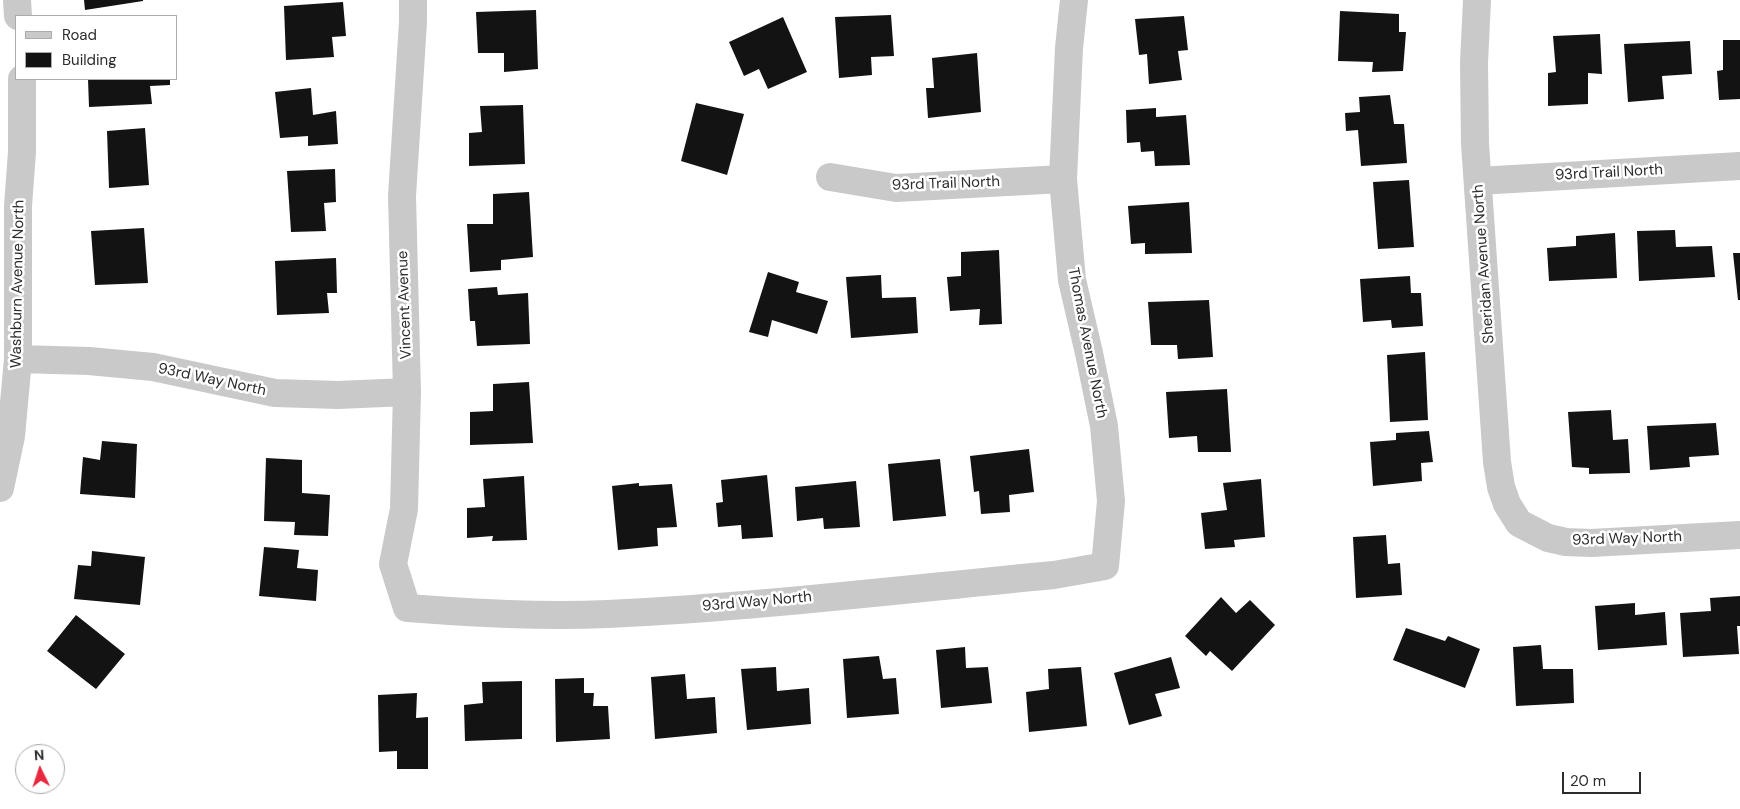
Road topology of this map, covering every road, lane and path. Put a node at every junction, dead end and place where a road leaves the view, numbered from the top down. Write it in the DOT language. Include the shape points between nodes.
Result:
graph roads {
  1 [pos="16,0"];
  2 [pos="413,0"];
  3 [pos="1074,0"];
  4 [pos="1477,0"];
  5 [pos="18,15"];
  6 [pos="22,80"];
  7 [pos="1740,166"];
  8 [pos="830,177"];
  9 [pos="1062,179"];
  10 [pos="1478,180"];
  11 [pos="18,360"];
  12 [pos="407,392"];
  13 [pos="0,488"];
  14 [pos="1519,523"];
  15 [pos="1740,535"];
  16 [pos="1105,566"];
  17 [pos="408,608"];
  1 -- 5 [label="street"];
  2 -- 12 [label="street, Vincent Avenue" via="402,196"];
  3 -- 9 [label="street, Thomas Avenue North"];
  4 -- 10 [label="street, Sheridan Avenue North" via="1474,63"];
  6 -- 11 [label="street, Washburn Avenue North"];
  7 -- 10 [label="street, 93rd Trail North"];
  8 -- 9 [label="street, 93rd Trail North" via="896,188"];
  9 -- 16 [label="street, Thomas Avenue North" via="1072,280 1104,426 1111,501"];
  10 -- 14 [label="street, Sheridan Avenue North" via="1497,462 1507,504"];
  11 -- 12 [label="street, 93rd Way North" via="152,367 274,393 338,396"];
  11 -- 13 [label="street, Washburn Avenue North" via="11,436"];
  12 -- 17 [label="street, Vincent Avenue" via="404,509 393,564"];
  14 -- 15 [label="street, 93rd Way North" via="1548,538 1566,542"];
  16 -- 17 [label="street, 93rd Way North" via="1044,576 607,614 480,614"];
}
